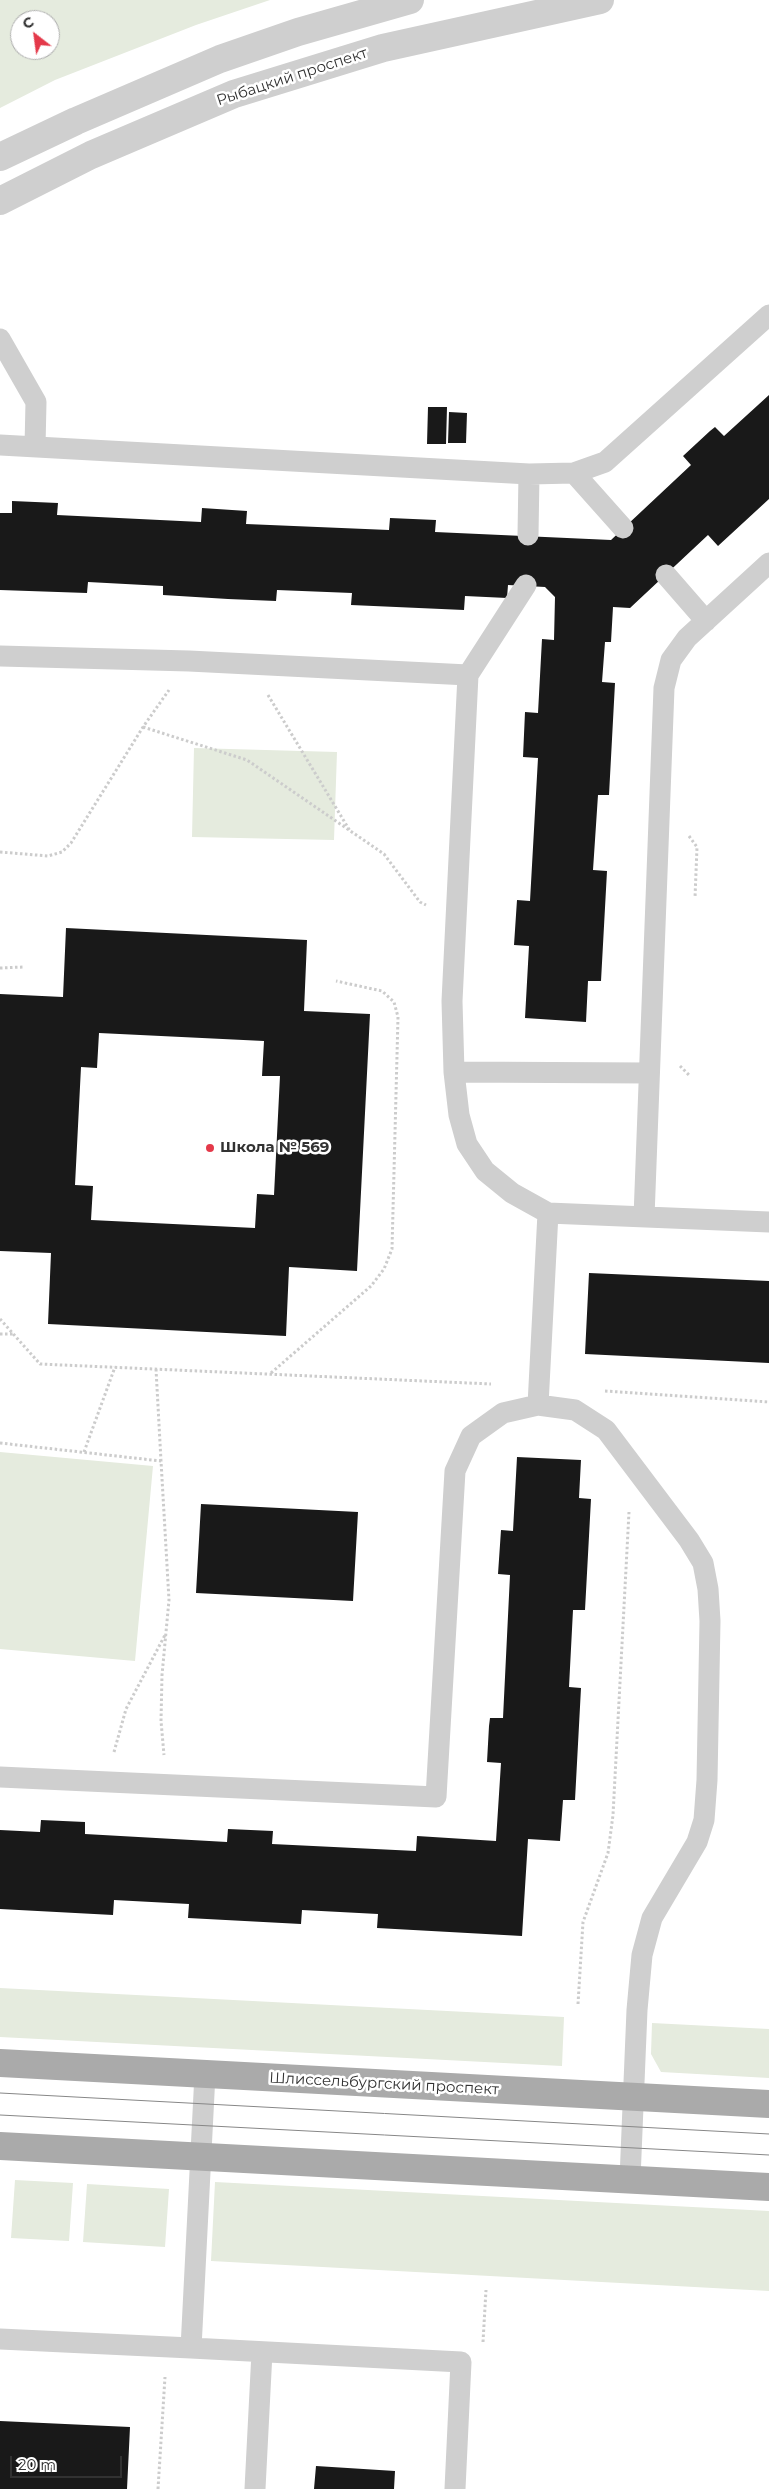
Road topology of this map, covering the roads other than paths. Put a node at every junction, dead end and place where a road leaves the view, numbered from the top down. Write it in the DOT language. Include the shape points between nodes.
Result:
graph roads {
  1 [pos="410,0"];
  2 [pos="600,0"];
  3 [pos="0,157"];
  4 [pos="0,201"];
  5 [pos="769,315"];
  6 [pos="0,339"];
  7 [pos="0,445"];
  8 [pos="35,447"];
  9 [pos="574,473"];
  10 [pos="529,474"];
  11 [pos="623,528"];
  12 [pos="528,536"];
  13 [pos="769,562"];
  14 [pos="666,575"];
  15 [pos="526,585"];
  16 [pos="706,621"];
  17 [pos="0,656"];
  18 [pos="468,675"];
  19 [pos="454,1072"];
  20 [pos="648,1073"];
  21 [pos="548,1213"];
  22 [pos="644,1217"];
  23 [pos="769,1222"];
  24 [pos="539,1396"];
  25 [pos="0,1777"];
  26 [pos="0,2064"];
  27 [pos="205,2074"];
  28 [pos="634,2098"];
  29 [pos="769,2104"];
  30 [pos="0,2146"];
  31 [pos="201,2157"];
  32 [pos="630,2179"];
  33 [pos="769,2186"];
  34 [pos="0,2339"];
  35 [pos="191,2348"];
  36 [pos="262,2352"];
  37 [pos="255,2489"];
  38 [pos="454,2489"];
  1 -- 3 [label="street" via="298,32 220,59"];
  2 -- 4 [label="street, Рыбацкий проспект" via="383,48 234,94 91,155"];
  5 -- 9 [label="lane" via="605,462"];
  6 -- 8 [label="lane" via="36,402"];
  7 -- 8 [label="lane"];
  8 -- 10 [label="lane"];
  9 -- 10 [label="lane"];
  9 -- 11 [label="lane"];
  10 -- 12 [label="lane"];
  13 -- 16 [label="lane"];
  14 -- 16 [label="lane"];
  15 -- 18 [label="lane"];
  16 -- 20 [label="lane" via="687,638 671,660 664,688"];
  17 -- 18 [label="lane" via="189,661"];
  18 -- 19 [label="lane" via="452,1001"];
  19 -- 20 [label="lane"];
  19 -- 21 [label="lane" via="459,1114 467,1144 485,1171"];
  20 -- 22 [label="lane"];
  21 -- 22 [label="lane"];
  21 -- 24 [label="lane"];
  22 -- 23 [label="lane"];
  24 -- 25 [label="lane" via="503,1413 471,1436 456,1471 436,1797"];
  24 -- 28 [label="lane" via="574,1410 606,1430 689,1540 702,1563 708,1589 710,1621 704,1820 697,1842 652,1918 641,1973"];
  26 -- 27 [label="main road, Шлиссельбургский проспект"];
  27 -- 28 [label="main road, Шлиссельбургский проспект"];
  27 -- 31 [label="lane"];
  28 -- 29 [label="main road, Шлиссельбургский проспект"];
  28 -- 32 [label="lane"];
  30 -- 31 [label="main road"];
  31 -- 32 [label="main road"];
  31 -- 35 [label="lane"];
  32 -- 33 [label="main road"];
  34 -- 35 [label="lane"];
  35 -- 36 [label="lane"];
  36 -- 37 [label="lane"];
  36 -- 38 [label="lane" via="461,2362"];
}
